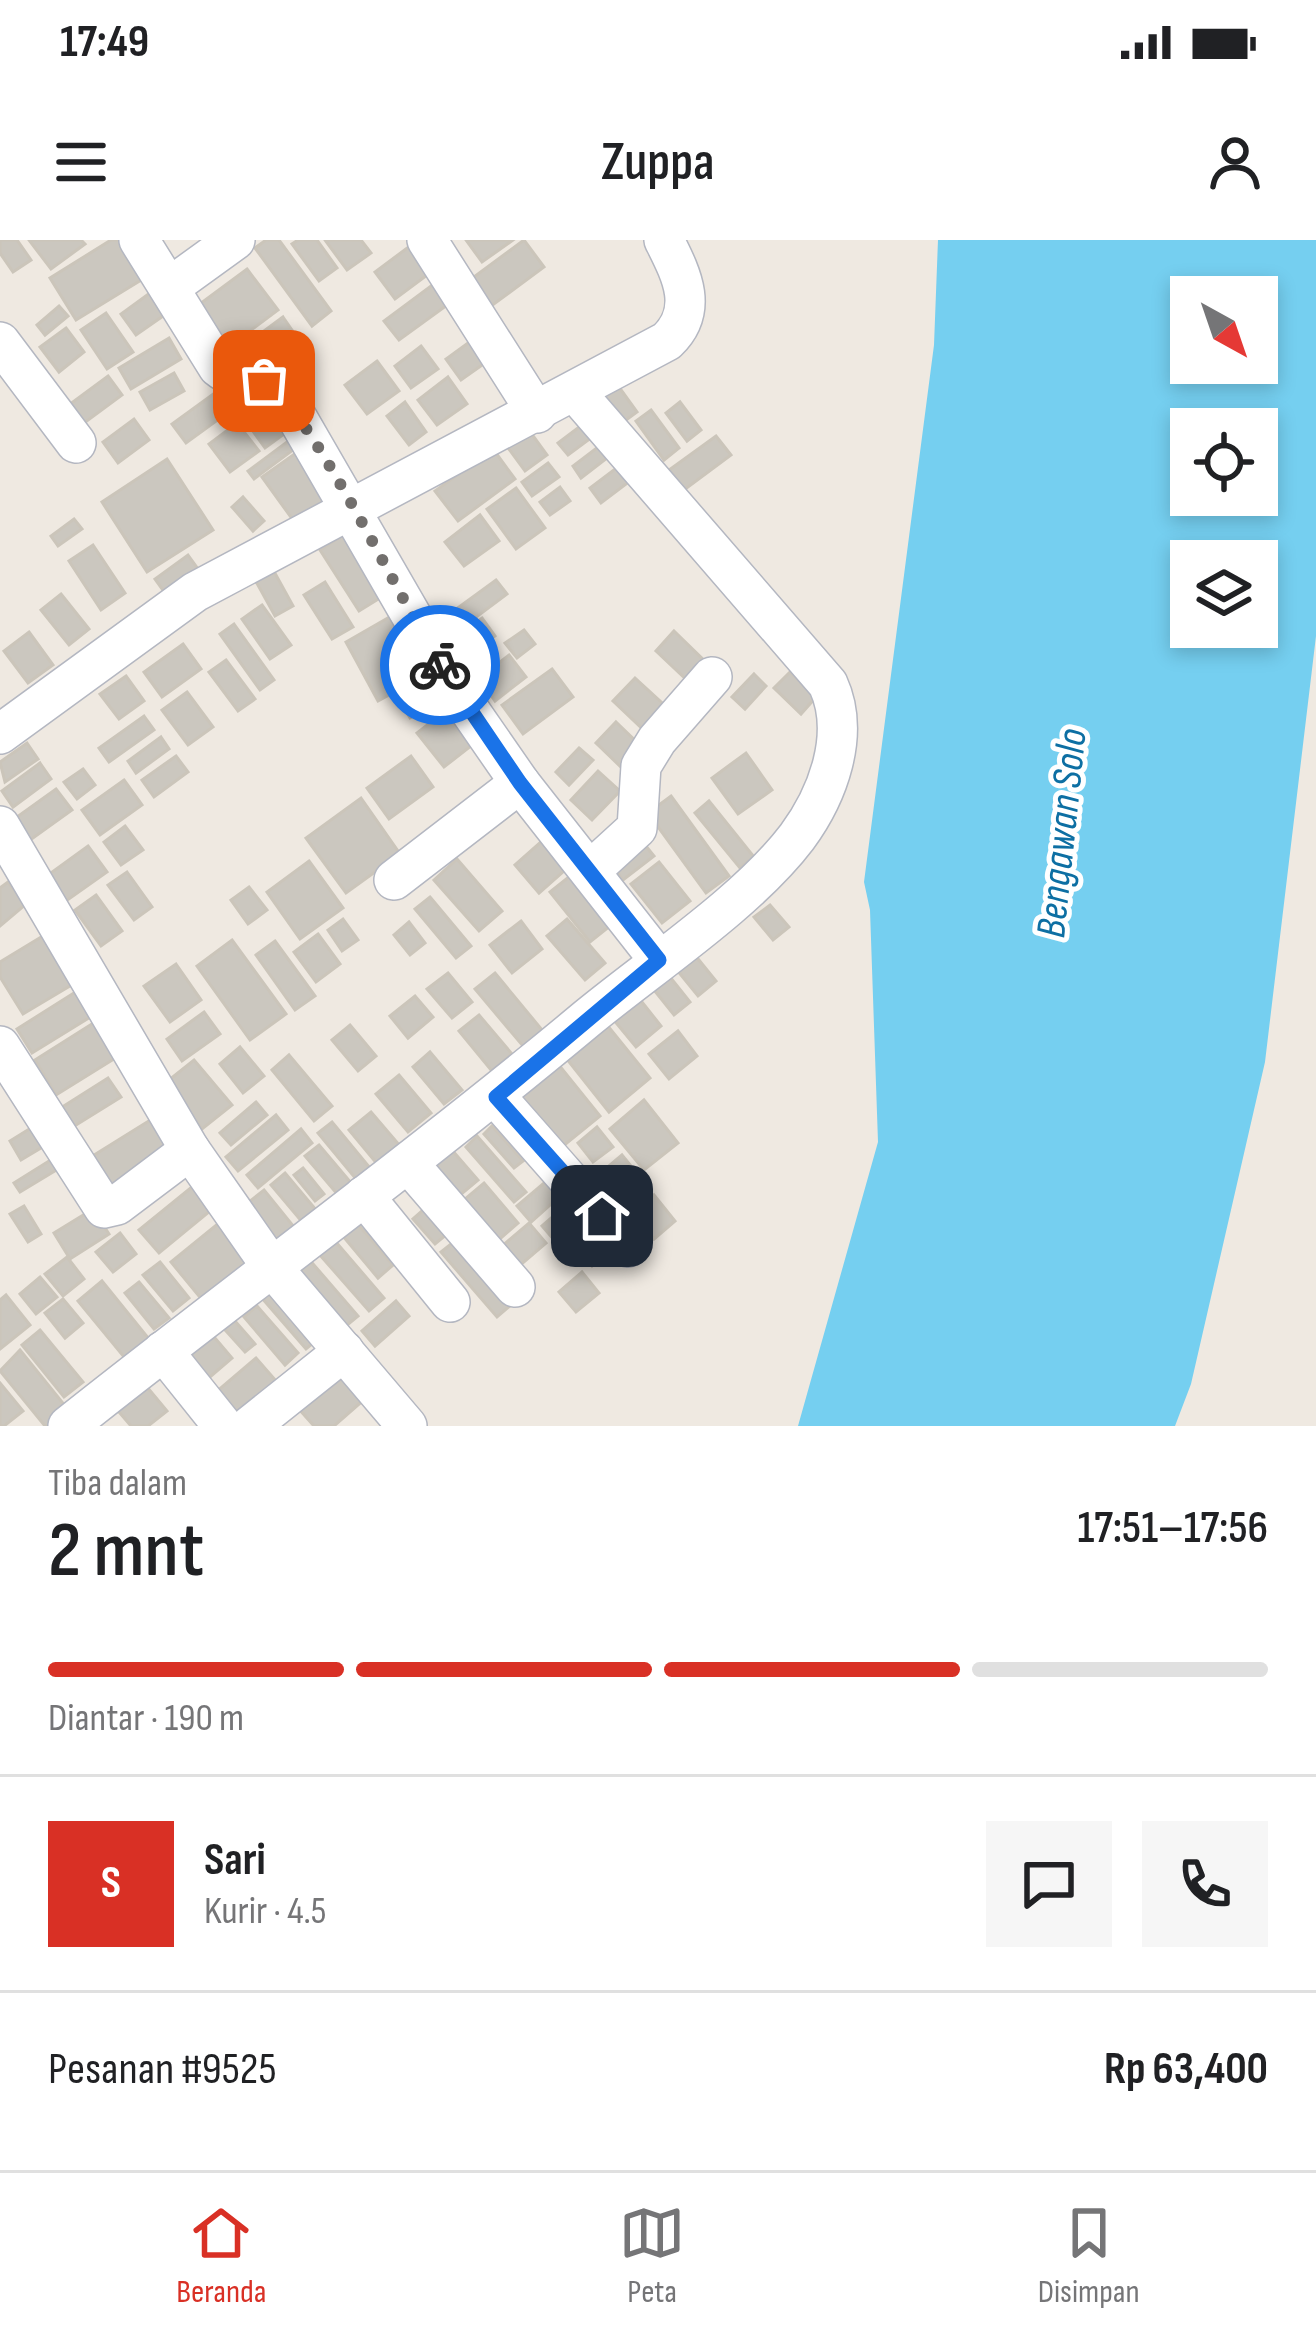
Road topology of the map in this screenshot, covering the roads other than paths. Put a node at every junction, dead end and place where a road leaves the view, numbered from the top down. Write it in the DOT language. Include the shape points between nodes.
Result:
graph roads {
  1 [pos="139,240"];
  2 [pos="235,240"];
  3 [pos="427,240"];
  4 [pos="664,240"];
  5 [pos="170,287"];
  6 [pos="0,341"];
  7 [pos="576,393"];
  8 [pos="537,413"];
  9 [pos="76,443"];
  10 [pos="351,504"];
  11 [pos="712,676"];
  12 [pos="0,734"];
  13 [pos="520,783"];
  14 [pos="0,826"];
  15 [pos="590,871"];
  16 [pos="11,872"];
  17 [pos="394,880"];
  18 [pos="659,960"];
  19 [pos="0,1046"];
  20 [pos="496,1097"];
  21 [pos="190,1150"];
  22 [pos="408,1163"];
  23 [pos="364,1196"];
  24 [pos="628,1246"];
  25 [pos="272,1266"];
  26 [pos="515,1287"];
  27 [pos="450,1302"];
  28 [pos="163,1351"];
  29 [pos="344,1352"];
  30 [pos="68,1426"];
  31 [pos="223,1426"];
  32 [pos="250,1426"];
  33 [pos="407,1426"];
  1 -- 5 [label="street"];
  2 -- 5 [label="street"];
  3 -- 8 [label="street"];
  4 -- 7 [label="street" via="686,294 680,325 668,341"];
  5 -- 10 [label="street" via="218,367 281,392"];
  6 -- 9 [label="street"];
  7 -- 8 [label="street"];
  7 -- 18 [label="street" via="796,641 837,704 824,792 798,835"];
  8 -- 10 [label="street"];
  10 -- 12 [label="street" via="195,592"];
  10 -- 13 [label="street" via="418,631"];
  11 -- 15 [label="street" via="644,760 638,828"];
  13 -- 15 [label="street"];
  13 -- 17 [label="street"];
  14 -- 16 [label="street"];
  15 -- 18 [label="street"];
  16 -- 21 [label="street"];
  18 -- 20 [label="street"];
  19 -- 21 [label="street" via="104,1208"];
  20 -- 22 [label="street"];
  20 -- 24 [label="street"];
  21 -- 25 [label="street"];
  22 -- 23 [label="street"];
  22 -- 26 [label="street"];
  23 -- 25 [label="street"];
  23 -- 27 [label="street"];
  25 -- 28 [label="street"];
  25 -- 29 [label="street"];
  28 -- 30 [label="street"];
  28 -- 31 [label="street"];
  29 -- 32 [label="street"];
  29 -- 33 [label="street"];
}
